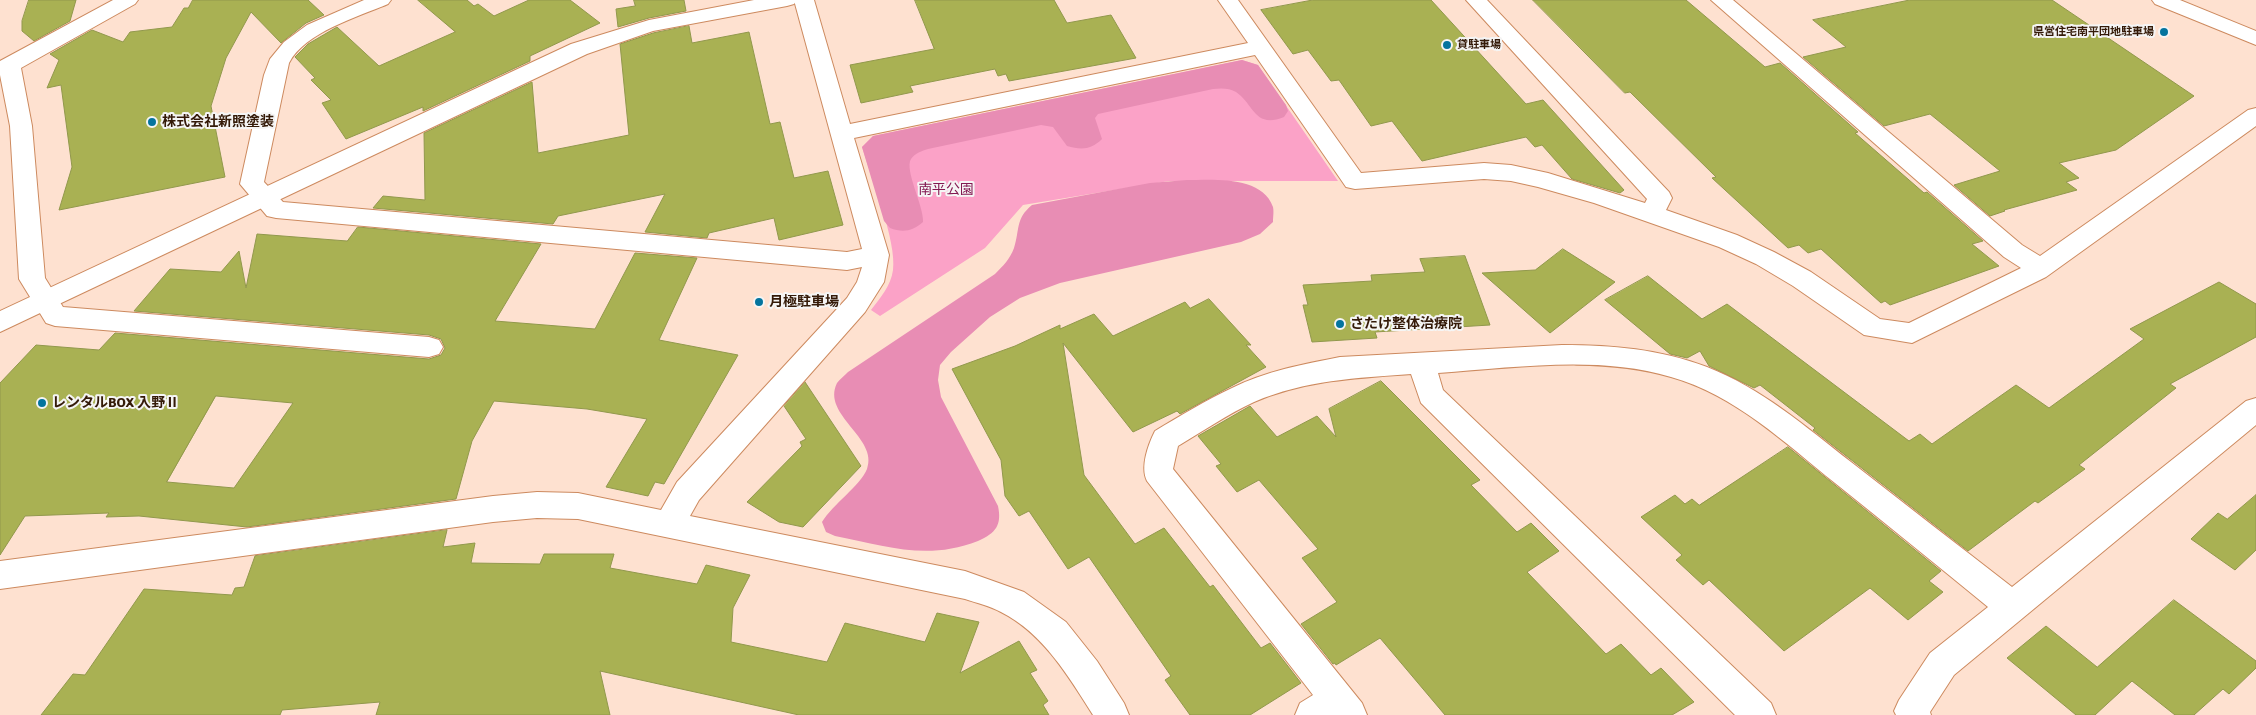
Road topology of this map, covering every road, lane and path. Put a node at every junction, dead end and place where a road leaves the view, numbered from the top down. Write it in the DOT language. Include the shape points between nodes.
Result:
graph roads {
  1 [pos="128,0"];
  2 [pos="381,0"];
  3 [pos="788,0"];
  4 [pos="804,0"];
  5 [pos="1228,0"];
  6 [pos="1476,0"];
  7 [pos="1721,0"];
  8 [pos="2162,0"];
  9 [pos="2256,38"];
  10 [pos="1261,47"];
  11 [pos="5,67"];
  12 [pos="2256,114"];
  13 [pos="841,133"];
  14 [pos="264,197"];
  15 [pos="1652,214"];
  16 [pos="876,255"];
  17 [pos="2041,268"];
  18 [pos="45,301"];
  19 [pos="0,322"];
  20 [pos="429,347"];
  21 [pos="1421,363"];
  22 [pos="2256,409"];
  23 [pos="669,525"];
  24 [pos="0,575"];
  25 [pos="2012,607"];
  26 [pos="1333,710"];
  27 [pos="1112,715"];
  28 [pos="1759,715"];
  29 [pos="1914,715"];
  1 -- 11 [label="street"];
  2 -- 14 [label="street" via="318,27 280,58 252,184"];
  3 -- 14 [label="street" via="649,26 579,49"];
  4 -- 13 [label="street"];
  5 -- 10 [label="street"];
  6 -- 15 [label="street" via="1660,198"];
  7 -- 17 [label="street" via="2013,251"];
  8 -- 9 [label="street"];
  10 -- 13 [label="street"];
  10 -- 15 [label="street" via="1355,181 1484,171 1511,173 1603,197"];
  11 -- 18 [label="street" via="21,126 32,279"];
  12 -- 17 [label="street"];
  13 -- 16 [label="street"];
  14 -- 16 [label="street" via="276,210 847,261"];
  14 -- 18 [label="street"];
  15 -- 17 [label="street" via="1765,258 1874,328 1912,333"];
  16 -- 23 [label="street" via="876,272 868,289 688,491"];
  18 -- 19 [label="street"];
  18 -- 20 [label="street" via="55,316"];
  21 -- 25 [label="street" via="1562,355 1624,356 1686,369 1717,382 1773,416"];
  21 -- 26 [label="street" via="1340,368 1274,383 1214,410 1165,439 1158,472"];
  21 -- 28 [label="street" via="1431,395"];
  22 -- 25 [label="street"];
  23 -- 24 [label="street" via="578,506 537,505"];
  23 -- 27 [label="street" via="965,585 1013,602 1054,632"];
  25 -- 29 [label="street" via="1942,664 1912,711"];
}
